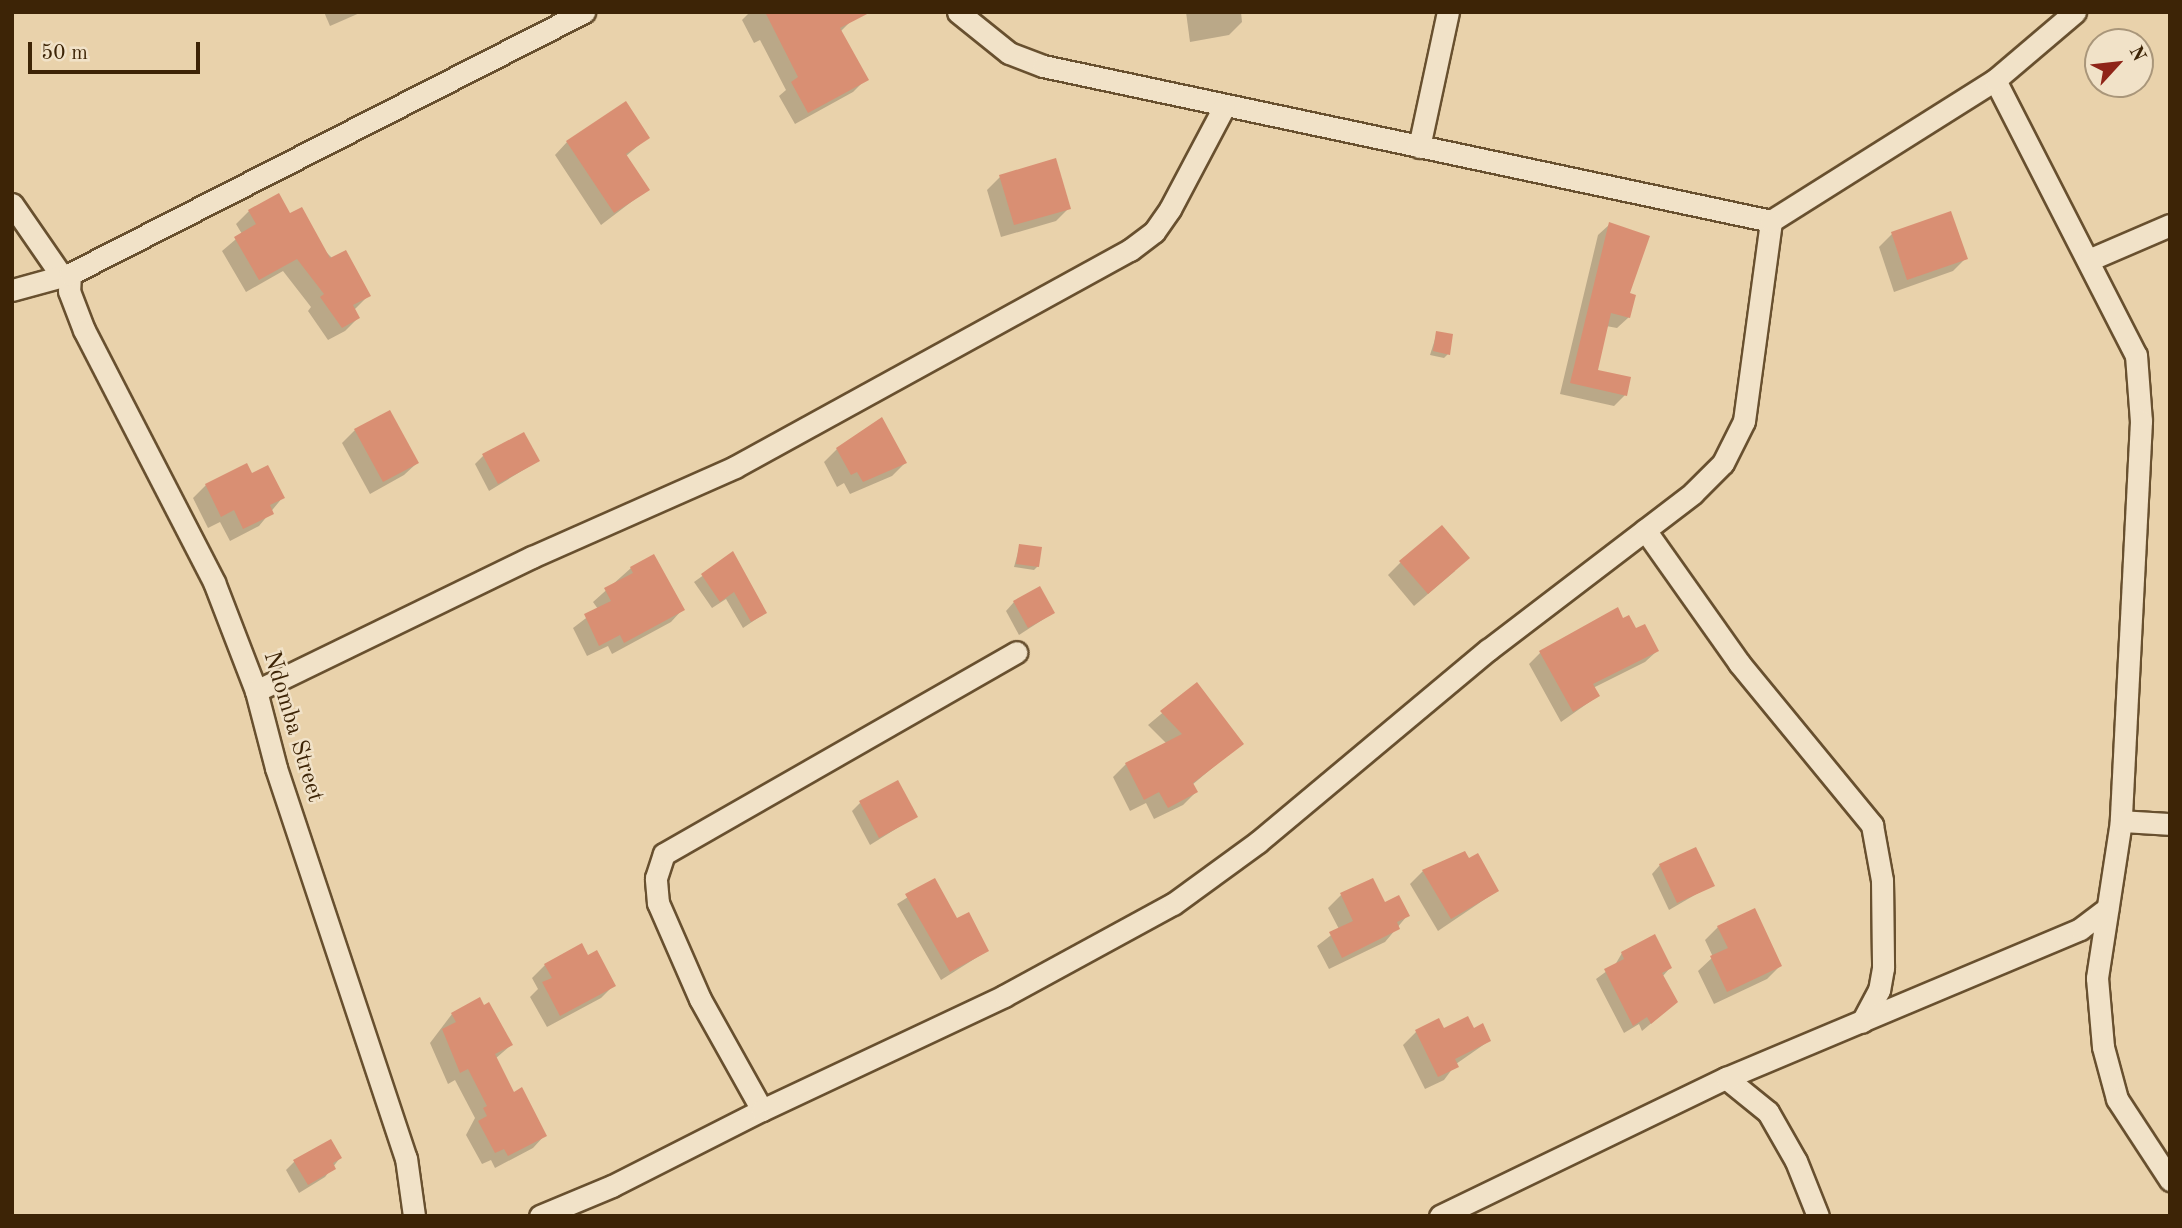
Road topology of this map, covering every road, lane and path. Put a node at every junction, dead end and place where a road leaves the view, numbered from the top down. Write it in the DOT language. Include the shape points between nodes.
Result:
graph roads {
  1 [pos="584,12"];
  2 [pos="958,12"];
  3 [pos="1448,12"];
  4 [pos="2076,12"];
  5 [pos="1995,80"];
  6 [pos="1224,107"];
  7 [pos="1419,147"];
  8 [pos="12,204"];
  9 [pos="1771,220"];
  10 [pos="2170,225"];
  11 [pos="2091,259"];
  12 [pos="66,275"];
  13 [pos="12,290"];
  14 [pos="1645,530"];
  15 [pos="1016,652"];
  16 [pos="256,691"];
  17 [pos="2121,821"];
  18 [pos="2170,824"];
  19 [pos="2107,909"];
  20 [pos="1862,1022"];
  21 [pos="1726,1079"];
  22 [pos="762,1110"];
  23 [pos="2170,1180"];
  24 [pos="414,1216"];
  25 [pos="540,1216"];
  26 [pos="1440,1216"];
  27 [pos="1818,1216"];
  1 -- 12 [label="street"];
  2 -- 6 [label="street" via="1009,53 1043,66"];
  3 -- 7 [label="street"];
  4 -- 5 [label="street"];
  5 -- 9 [label="street"];
  5 -- 11 [label="street"];
  6 -- 7 [label="street"];
  6 -- 16 [label="street" via="1170,209 1154,232 1130,250 735,467 532,557"];
  7 -- 9 [label="street"];
  8 -- 12 [label="street"];
  9 -- 14 [label="street" via="1744,421 1723,463"];
  10 -- 11 [label="street"];
  11 -- 17 [label="street" via="2136,355 2141,421"];
  12 -- 13 [label="street"];
  12 -- 16 [label="street, Ndomba Street" via="84,330 214,582"];
  14 -- 20 [label="street" via="1739,663 1872,825 1882,880 1883,968 1879,990"];
  14 -- 22 [label="street" via="1488,650 1258,842 1173,904 1004,996"];
  15 -- 22 [label="street" via="664,854 656,878 658,903 700,999"];
  16 -- 24 [label="street, Ndomba Street" via="276,768 406,1158"];
  17 -- 18 [label="street"];
  17 -- 19 [label="street"];
  19 -- 20 [label="street" via="2080,929"];
  19 -- 23 [label="street" via="2097,978 2103,1047 2117,1099"];
  20 -- 21 [label="street"];
  21 -- 26 [label="street"];
  21 -- 27 [label="street" via="1768,1111 1796,1161"];
  22 -- 25 [label="street" via="612,1186"];
}
